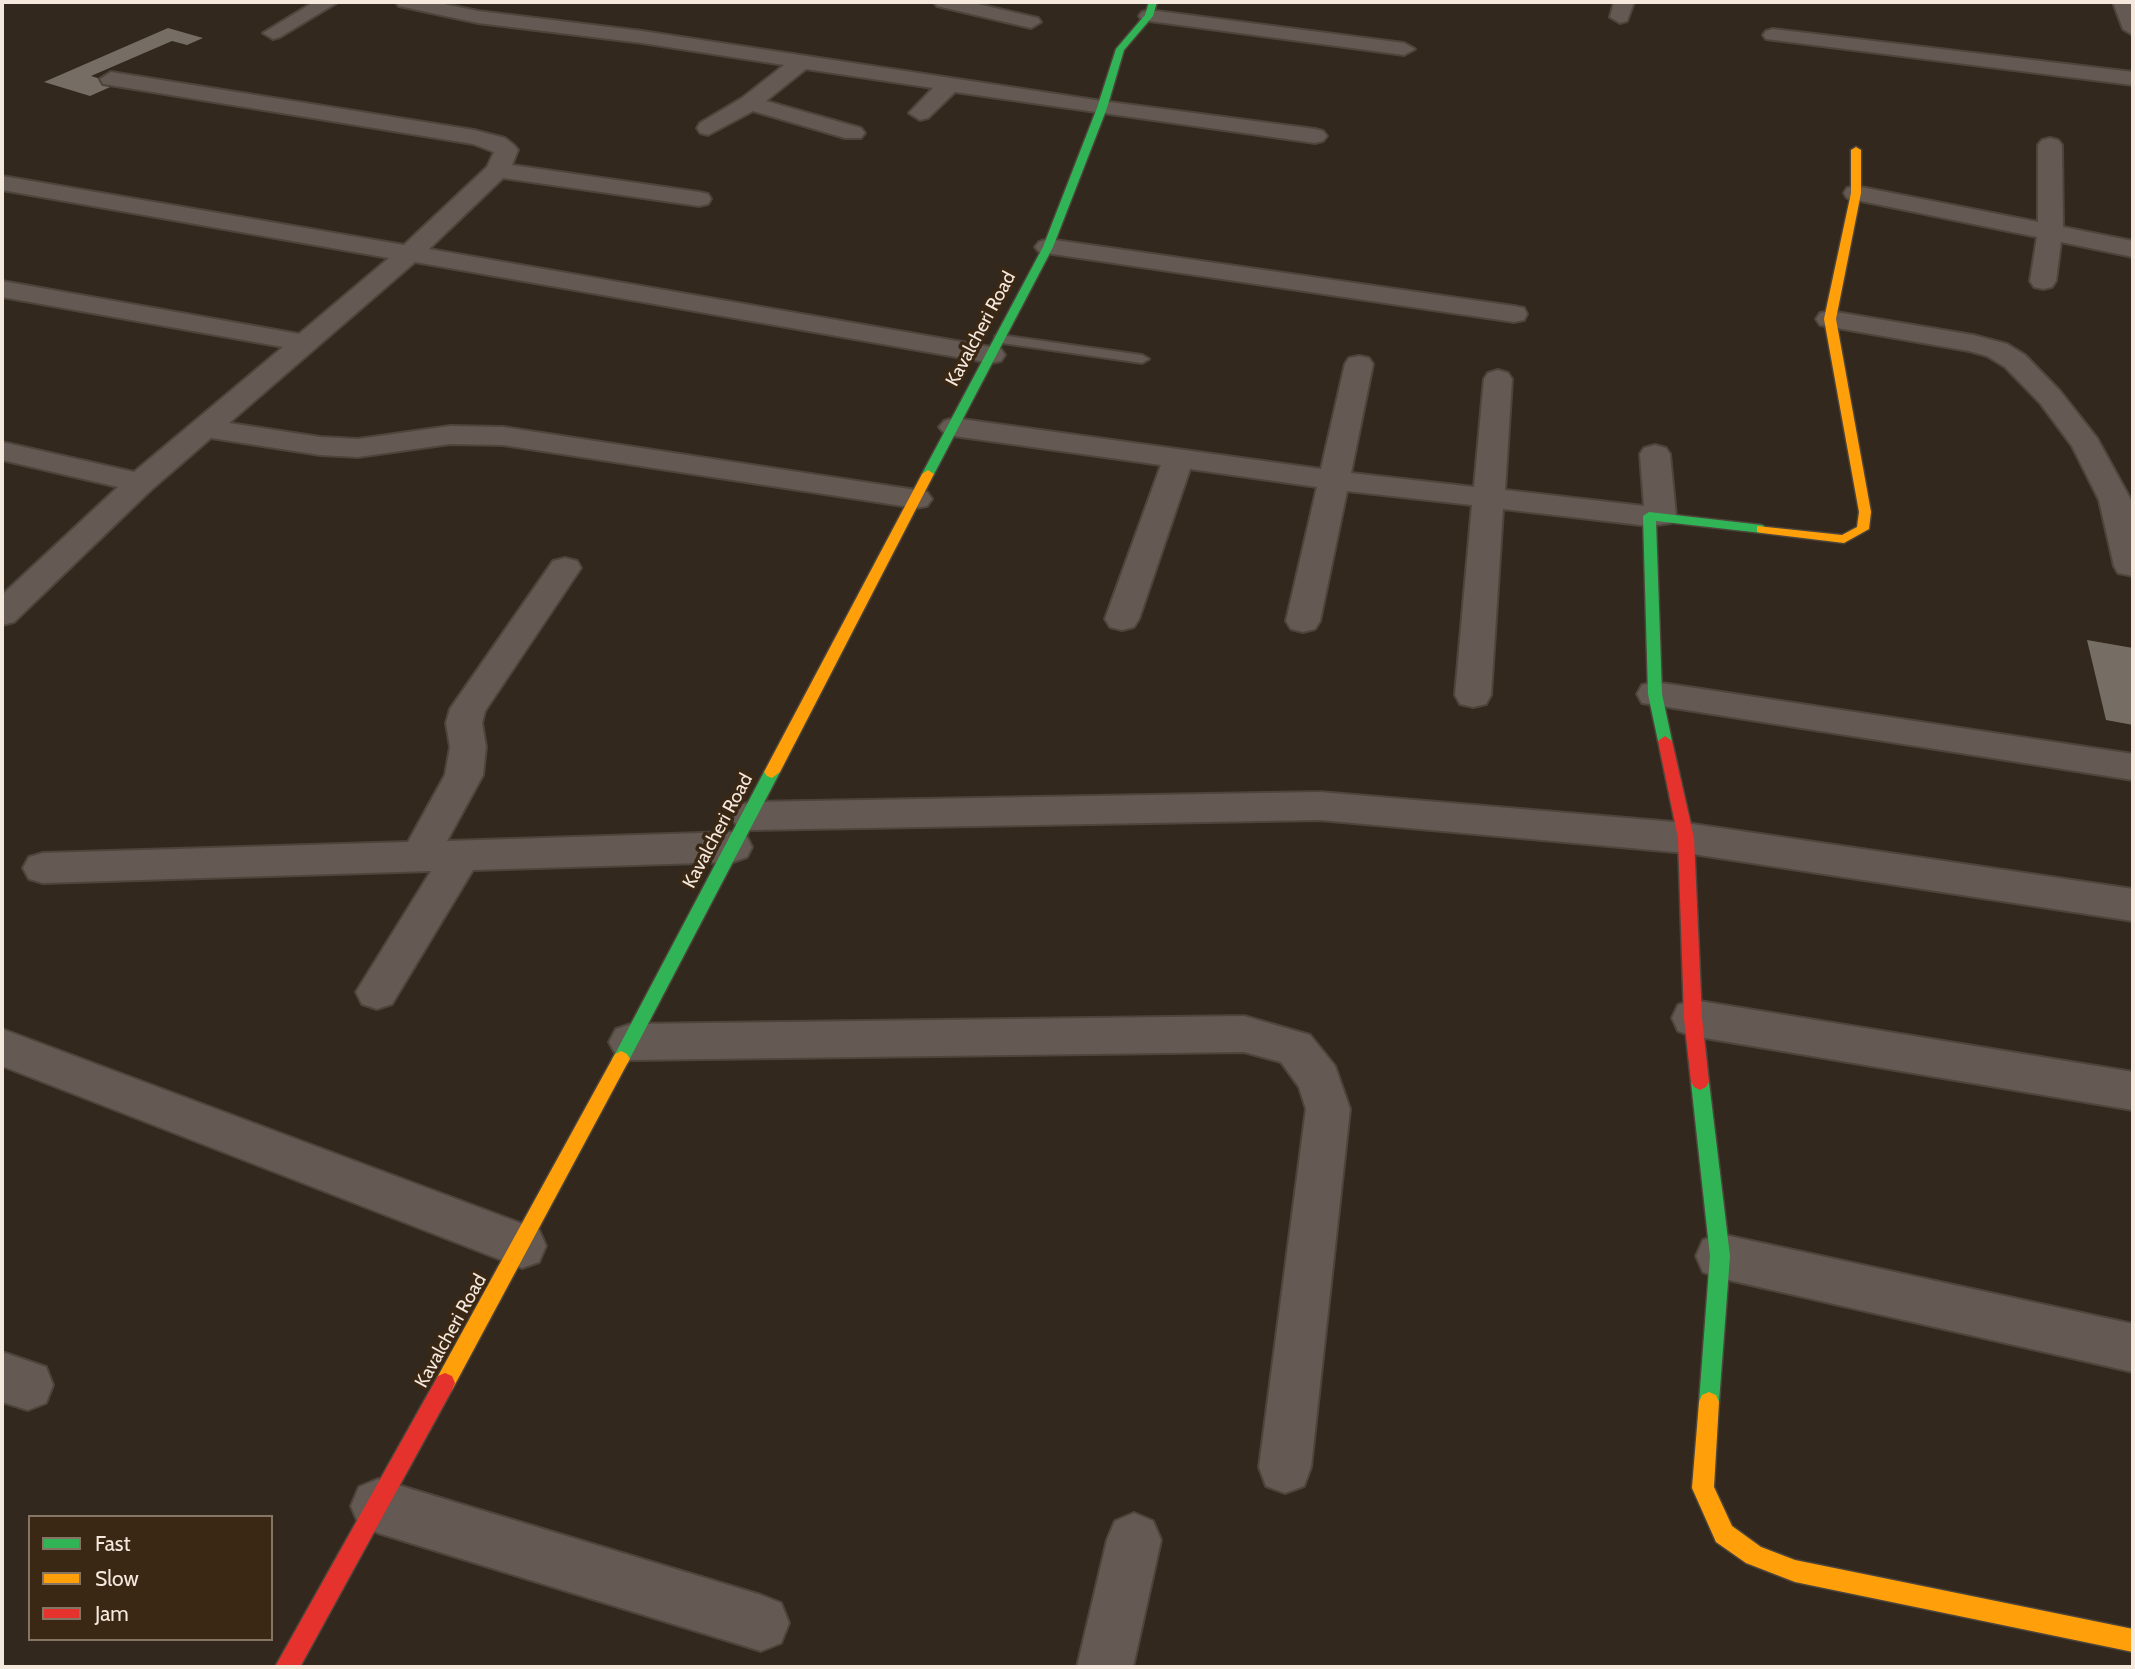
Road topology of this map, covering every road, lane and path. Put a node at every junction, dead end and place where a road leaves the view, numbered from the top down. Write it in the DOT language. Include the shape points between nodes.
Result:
graph roads {
  1 [pos="328,2"];
  2 [pos="406,2"];
  3 [pos="2123,2"];
  4 [pos="955,3"];
  5 [pos="1151,9"];
  6 [pos="1031,22"];
  7 [pos="2133,29"];
  8 [pos="274,33"];
  9 [pos="1773,36"];
  10 [pos="1405,49"];
  11 [pos="801,62"];
  12 [pos="111,79"];
  13 [pos="2133,79"];
  14 [pos="949,85"];
  15 [pos="750,103"];
  16 [pos="1102,108"];
  17 [pos="920,113"];
  18 [pos="708,128"];
  19 [pos="853,133"];
  20 [pos="1315,136"];
  21 [pos="2050,145"];
  22 [pos="1856,150"];
  23 [pos="498,170"];
  24 [pos="2,183"];
  25 [pos="1856,193"];
  26 [pos="698,199"];
  27 [pos="2049,233"];
  28 [pos="1048,247"];
  29 [pos="2133,249"];
  30 [pos="409,254"];
  31 [pos="2043,281"];
  32 [pos="2,289"];
  33 [pos="1514,314"];
  34 [pos="1830,319"];
  35 [pos="304,343"];
  36 [pos="995,347"];
  37 [pos="1142,359"];
  38 [pos="1359,364"];
  39 [pos="1498,379"];
  40 [pos="206,428"];
  41 [pos="954,428"];
  42 [pos="2,451"];
  43 [pos="1655,454"];
  44 [pos="1178,459"];
  45 [pos="1335,480"];
  46 [pos="140,483"];
  47 [pos="1488,496"];
  48 [pos="916,499"];
  49 [pos="1654,516"];
  50 [pos="2130,566"];
  51 [pos="565,568"];
  52 [pos="2,614"];
  53 [pos="1122,619"];
  54 [pos="1303,621"];
  55 [pos="1655,694"];
  56 [pos="1473,695"];
  57 [pos="2133,767"];
  58 [pos="741,831"];
  59 [pos="1686,838"];
  60 [pos="461,856"];
  61 [pos="419,857"];
  62 [pos="43,868"];
  63 [pos="2133,905"];
  64 [pos="376,992"];
  65 [pos="1693,1018"];
  66 [pos="631,1042"];
  67 [pos="2,1047"];
  68 [pos="2133,1091"];
  69 [pos="522,1246"];
  70 [pos="1720,1256"];
  71 [pos="2133,1348"];
  72 [pos="1285,1467"];
  73 [pos="378,1506"];
  74 [pos="1134,1541"];
  75 [pos="761,1623"];
  76 [pos="2133,1641"];
  77 [pos="287,1667"];
  78 [pos="1105,1667"];
  1 -- 8 [label="street"];
  2 -- 11 [label="street" via="478,17"];
  3 -- 7 [label="street"];
  4 -- 6 [label="street"];
  5 -- 10 [label="street"];
  5 -- 16 [label="street, Kavalcheri Road" via="1120,49"];
  9 -- 13 [label="street"];
  11 -- 14 [label="street"];
  11 -- 15 [label="street"];
  12 -- 23 [label="street" via="474,137 506,150"];
  14 -- 16 [label="street"];
  14 -- 17 [label="street"];
  15 -- 18 [label="street"];
  15 -- 19 [label="street"];
  16 -- 20 [label="street"];
  16 -- 28 [label="street, Kavalcheri Road"];
  21 -- 27 [label="street"];
  22 -- 25 [label="street"];
  23 -- 26 [label="street"];
  23 -- 30 [label="street"];
  24 -- 30 [label="street"];
  25 -- 27 [label="street"];
  25 -- 34 [label="street"];
  27 -- 29 [label="street"];
  27 -- 31 [label="street"];
  28 -- 33 [label="street"];
  28 -- 36 [label="street, Kavalcheri Road"];
  30 -- 35 [label="street"];
  30 -- 36 [label="street"];
  32 -- 35 [label="street"];
  34 -- 49 [label="street" via="1865,512 1863,529 1844,538"];
  34 -- 50 [label="street" via="1973,343 2015,361 2086,444 2115,500"];
  35 -- 40 [label="street"];
  36 -- 37 [label="lane"];
  36 -- 41 [label="street, Kavalcheri Road"];
  38 -- 45 [label="street"];
  39 -- 47 [label="street"];
  40 -- 46 [label="street"];
  40 -- 48 [label="street" via="358,448 450,435 503,436"];
  41 -- 44 [label="street"];
  41 -- 48 [label="street, Kavalcheri Road"];
  42 -- 46 [label="street"];
  43 -- 49 [label="street"];
  44 -- 45 [label="street"];
  44 -- 53 [label="street"];
  45 -- 47 [label="street"];
  45 -- 54 [label="street"];
  46 -- 52 [label="street"];
  47 -- 49 [label="street"];
  47 -- 56 [label="street"];
  48 -- 58 [label="street, Kavalcheri Road"];
  49 -- 55 [label="street"];
  51 -- 61 [label="street" via="468,709 464,775"];
  55 -- 57 [label="street"];
  55 -- 59 [label="street"];
  58 -- 59 [label="street" via="1320,806"];
  58 -- 60 [label="street"];
  58 -- 66 [label="street, Kavalcheri Road"];
  59 -- 63 [label="street"];
  59 -- 65 [label="street"];
  60 -- 61 [label="street"];
  60 -- 64 [label="street"];
  61 -- 62 [label="street"];
  65 -- 68 [label="street"];
  65 -- 70 [label="street"];
  66 -- 69 [label="street, Kavalcheri Road"];
  66 -- 72 [label="street" via="1244,1034 1295,1048 1319,1079 1328,1110"];
  67 -- 69 [label="street"];
  69 -- 73 [label="street, Kavalcheri Road"];
  70 -- 71 [label="street"];
  70 -- 76 [label="street" via="1703,1489 1724,1534 1754,1555 1795,1571"];
  73 -- 75 [label="street"];
  73 -- 77 [label="street, Kavalcheri Road"];
  74 -- 78 [label="street"];
}
